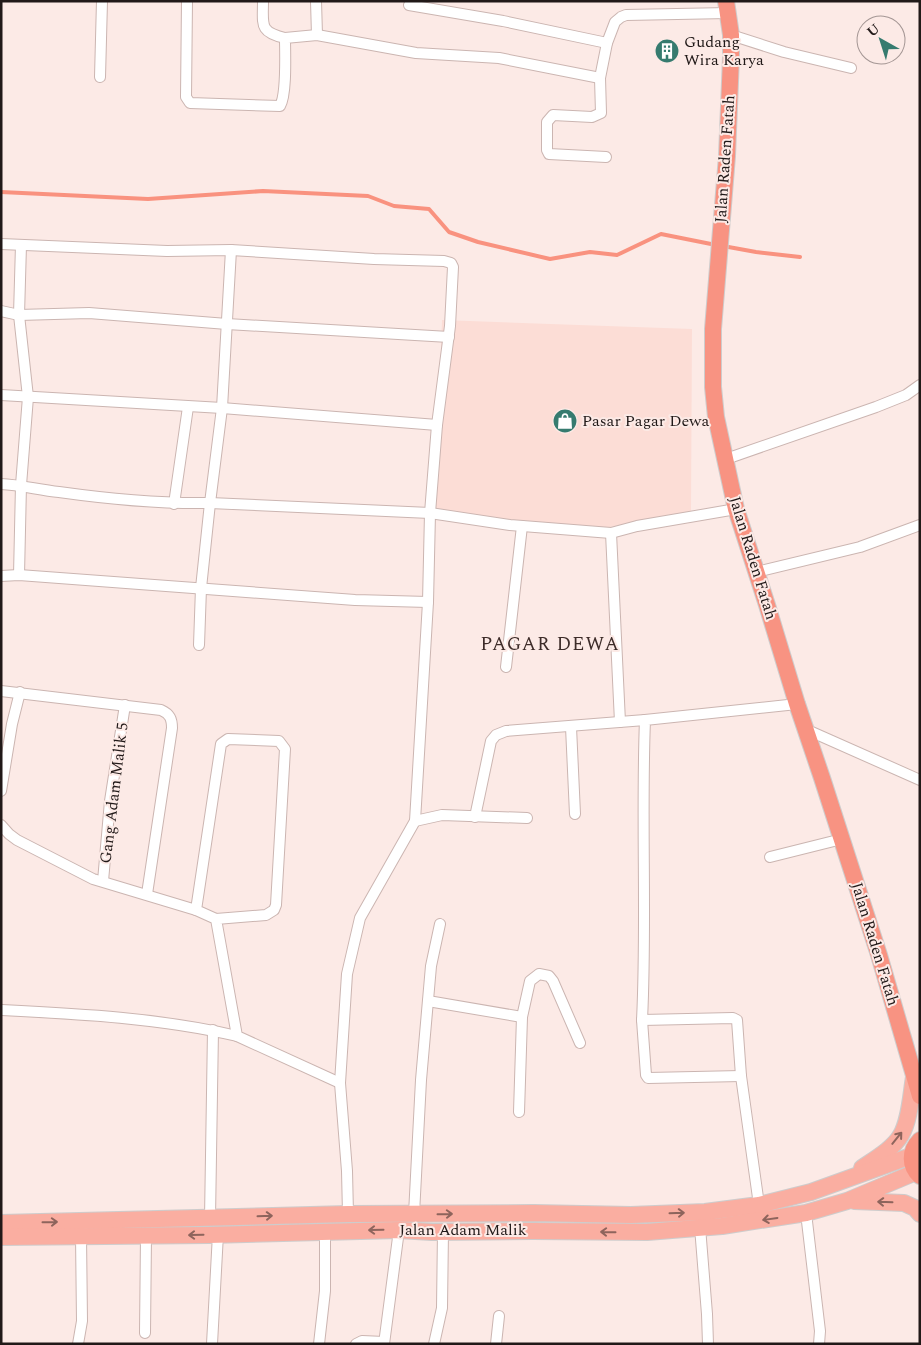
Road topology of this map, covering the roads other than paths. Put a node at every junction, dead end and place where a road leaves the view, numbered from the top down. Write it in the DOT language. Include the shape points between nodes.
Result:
graph roads {
  1 [pos="102,1"];
  2 [pos="187,1"];
  3 [pos="263,1"];
  4 [pos="316,1"];
  5 [pos="409,5"];
  6 [pos="727,7"];
  7 [pos="317,35"];
  8 [pos="731,36"];
  9 [pos="285,38"];
  10 [pos="607,43"];
  11 [pos="851,68"];
  12 [pos="100,78"];
  13 [pos="600,78"];
  14 [pos="606,157"];
  15 [pos="1,244"];
  16 [pos="21,245"];
  17 [pos="231,250"];
  18 [pos="1,311"];
  19 [pos="19,315"];
  20 [pos="227,324"];
  21 [pos="449,337"];
  22 [pos="920,385"];
  23 [pos="1,395"];
  24 [pos="28,396"];
  25 [pos="188,407"];
  26 [pos="222,408"];
  27 [pos="437,425"];
  28 [pos="726,460"];
  29 [pos="1,484"];
  30 [pos="21,485"];
  31 [pos="210,503"];
  32 [pos="174,504"];
  33 [pos="736,509"];
  34 [pos="430,513"];
  35 [pos="522,526"];
  36 [pos="920,526"];
  37 [pos="611,533"];
  38 [pos="756,572"];
  39 [pos="19,575"];
  40 [pos="1,576"];
  41 [pos="201,588"];
  42 [pos="428,602"];
  43 [pos="199,644"];
  44 [pos="506,667"];
  45 [pos="1,691"];
  46 [pos="20,692"];
  47 [pos="796,704"];
  48 [pos="125,705"];
  49 [pos="645,720"];
  50 [pos="620,722"];
  51 [pos="571,726"];
  52 [pos="805,728"];
  53 [pos="3,772"];
  54 [pos="920,780"];
  55 [pos="1,791"];
  56 [pos="575,814"];
  57 [pos="475,817"];
  58 [pos="527,818"];
  59 [pos="415,821"];
  60 [pos="1,824"];
  61 [pos="842,839"];
  62 [pos="770,856"];
  63 [pos="103,881"];
  64 [pos="147,894"];
  65 [pos="196,910"];
  66 [pos="216,919"];
  67 [pos="440,924"];
  68 [pos="428,1001"];
  69 [pos="1,1010"];
  70 [pos="522,1017"];
  71 [pos="642,1020"];
  72 [pos="213,1030"];
  73 [pos="237,1036"];
  74 [pos="580,1043"];
  75 [pos="917,1073"];
  76 [pos="741,1076"];
  77 [pos="340,1083"];
  78 [pos="920,1096"];
  79 [pos="519,1112"];
  80 [pos="920,1140"];
  81 [pos="911,1156"];
  82 [pos="918,1174"];
  83 [pos="846,1180"];
  84 [pos="847,1201"];
  85 [pos="758,1205"];
  86 [pos="534,1213"];
  87 [pos="806,1213"];
  88 [pos="348,1214"];
  89 [pos="414,1214"];
  90 [pos="920,1214"];
  91 [pos="210,1218"];
  92 [pos="1,1223"];
  93 [pos="700,1228"];
  94 [pos="80,1229"];
  95 [pos="399,1230"];
  96 [pos="325,1231"];
  97 [pos="443,1231"];
  98 [pos="534,1231"];
  99 [pos="218,1234"];
  100 [pos="1,1236"];
  101 [pos="146,1236"];
  102 [pos="499,1316"];
  103 [pos="145,1333"];
  104 [pos="384,1343"];
  105 [pos="78,1344"];
  106 [pos="212,1344"];
  107 [pos="319,1344"];
  108 [pos="356,1344"];
  109 [pos="434,1344"];
  110 [pos="496,1344"];
  111 [pos="708,1344"];
  112 [pos="819,1344"];
  1 -- 12 [label="street"];
  2 -- 9 [label="street" via="186,97 190,103 280,106 284,90"];
  3 -- 9 [label="street" via="265,29 270,34"];
  4 -- 7 [label="street"];
  5 -- 10 [label="street"];
  6 -- 8 [label="highway, Jalan Raden Fatah"];
  6 -- 10 [label="street" via="626,15 615,22"];
  7 -- 9 [label="street"];
  7 -- 13 [label="street" via="416,53 499,58"];
  8 -- 11 [label="street"];
  8 -- 28 [label="highway, Jalan Raden Fatah" via="727,147 713,329 713,387"];
  10 -- 13 [label="street"];
  13 -- 14 [label="street" via="601,113 592,117 550,117 547,122 547,150 552,155"];
  15 -- 16 [label="street"];
  16 -- 17 [label="street"];
  16 -- 19 [label="street"];
  17 -- 20 [label="street"];
  17 -- 21 [label="street" via="451,263 454,271"];
  18 -- 19 [label="street"];
  19 -- 20 [label="street" via="89,313"];
  19 -- 24 [label="street"];
  20 -- 21 [label="street"];
  20 -- 26 [label="street"];
  21 -- 27 [label="street"];
  22 -- 28 [label="street" via="906,395 876,407"];
  23 -- 24 [label="street"];
  24 -- 25 [label="street"];
  24 -- 30 [label="street"];
  25 -- 26 [label="street"];
  25 -- 32 [label="street"];
  26 -- 27 [label="street"];
  26 -- 31 [label="street"];
  27 -- 34 [label="street"];
  28 -- 33 [label="highway, Jalan Raden Fatah"];
  29 -- 30 [label="street"];
  30 -- 32 [label="street" via="57,492"];
  30 -- 39 [label="street"];
  31 -- 32 [label="street"];
  31 -- 34 [label="street"];
  31 -- 41 [label="street"];
  33 -- 37 [label="street"];
  33 -- 38 [label="highway, Jalan Raden Fatah"];
  34 -- 35 [label="street"];
  34 -- 42 [label="street"];
  35 -- 37 [label="street"];
  35 -- 44 [label="street"];
  36 -- 38 [label="street" via="860,547"];
  37 -- 50 [label="street"];
  38 -- 47 [label="highway, Jalan Raden Fatah"];
  39 -- 40 [label="street"];
  39 -- 41 [label="street"];
  41 -- 42 [label="street"];
  41 -- 43 [label="street"];
  42 -- 59 [label="street"];
  45 -- 46 [label="street"];
  46 -- 48 [label="street"];
  46 -- 53 [label="street"];
  47 -- 49 [label="street"];
  47 -- 52 [label="highway, Jalan Raden Fatah"];
  48 -- 63 [label="street, Gang Adam Malik 5" via="110,801"];
  48 -- 64 [label="street" via="161,710 172,719"];
  49 -- 50 [label="street"];
  49 -- 71 [label="street"];
  50 -- 51 [label="street"];
  51 -- 56 [label="street"];
  51 -- 57 [label="street" via="506,731 494,737"];
  52 -- 54 [label="street"];
  52 -- 61 [label="highway, Jalan Raden Fatah"];
  53 -- 55 [label="street"];
  57 -- 58 [label="street"];
  57 -- 59 [label="street" via="442,815"];
  59 -- 77 [label="street" via="360,918 347,974"];
  60 -- 63 [label="street" via="17,840 93,880"];
  61 -- 62 [label="street"];
  61 -- 75 [label="highway, Jalan Raden Fatah" via="905,1045"];
  63 -- 64 [label="street"];
  64 -- 65 [label="street"];
  65 -- 66 [label="street"];
  65 -- 66 [label="street" via="222,744 228,739 279,741 285,749 276,905 266,915"];
  66 -- 73 [label="street"];
  67 -- 68 [label="street"];
  68 -- 70 [label="street"];
  68 -- 89 [label="street"];
  69 -- 72 [label="street" via="93,1014"];
  70 -- 74 [label="street" via="530,981 540,974 549,976"];
  70 -- 79 [label="street"];
  71 -- 76 [label="street" via="648,1078"];
  71 -- 76 [label="street" via="735,1018 739,1024"];
  72 -- 73 [label="street"];
  72 -- 91 [label="street"];
  73 -- 77 [label="street"];
  75 -- 78 [label="highway, Jalan Raden Fatah"];
  83 -- 75 [label="main road, one-way" via="902,1134"];
  76 -- 85 [label="street"];
  77 -- 88 [label="street"];
  80 -- 81 [label="highway"];
  81 -- 82 [label="highway"];
  81 -- 83 [label="main road, Jalan Adam Malik"];
  82 -- 84 [label="main road, Jalan Adam Malik"];
  83 -- 85 [label="main road, Jalan Adam Malik"];
  84 -- 87 [label="main road, Jalan Adam Malik"];
  90 -- 84 [label="main road, one-way" via="904,1203"];
  86 -- 85 [label="main road, Jalan Adam Malik, one-way" via="631,1215 705,1212"];
  89 -- 86 [label="main road, Jalan Adam Malik, one-way"];
  86 -- 98 [label="main road"];
  87 -- 93 [label="main road, Jalan Adam Malik, one-way"];
  87 -- 112 [label="street"];
  88 -- 89 [label="main road, Jalan Adam Malik"];
  91 -- 88 [label="main road, Jalan Adam Malik, one-way"];
  91 -- 94 [label="main road, Jalan Adam Malik"];
  92 -- 94 [label="main road, Jalan Adam Malik, one-way"];
  93 -- 98 [label="main road, Jalan Adam Malik, one-way" via="647,1232"];
  93 -- 111 [label="street"];
  94 -- 100 [label="main road, Jalan Adam Malik"];
  94 -- 101 [label="main road, Jalan Adam Malik"];
  94 -- 105 [label="street" via="82,1321"];
  95 -- 96 [label="main road, Jalan Adam Malik, one-way"];
  95 -- 97 [label="main road, Jalan Adam Malik"];
  95 -- 104 [label="street"];
  96 -- 99 [label="main road, Jalan Adam Malik"];
  96 -- 107 [label="street" via="325,1291"];
  97 -- 98 [label="main road, Jalan Adam Malik"];
  97 -- 109 [label="street" via="442,1308"];
  99 -- 101 [label="main road, Jalan Adam Malik, one-way"];
  99 -- 106 [label="street"];
  101 -- 103 [label="street"];
  102 -- 110 [label="street"];
  104 -- 108 [label="street" via="362,1341"];
}
